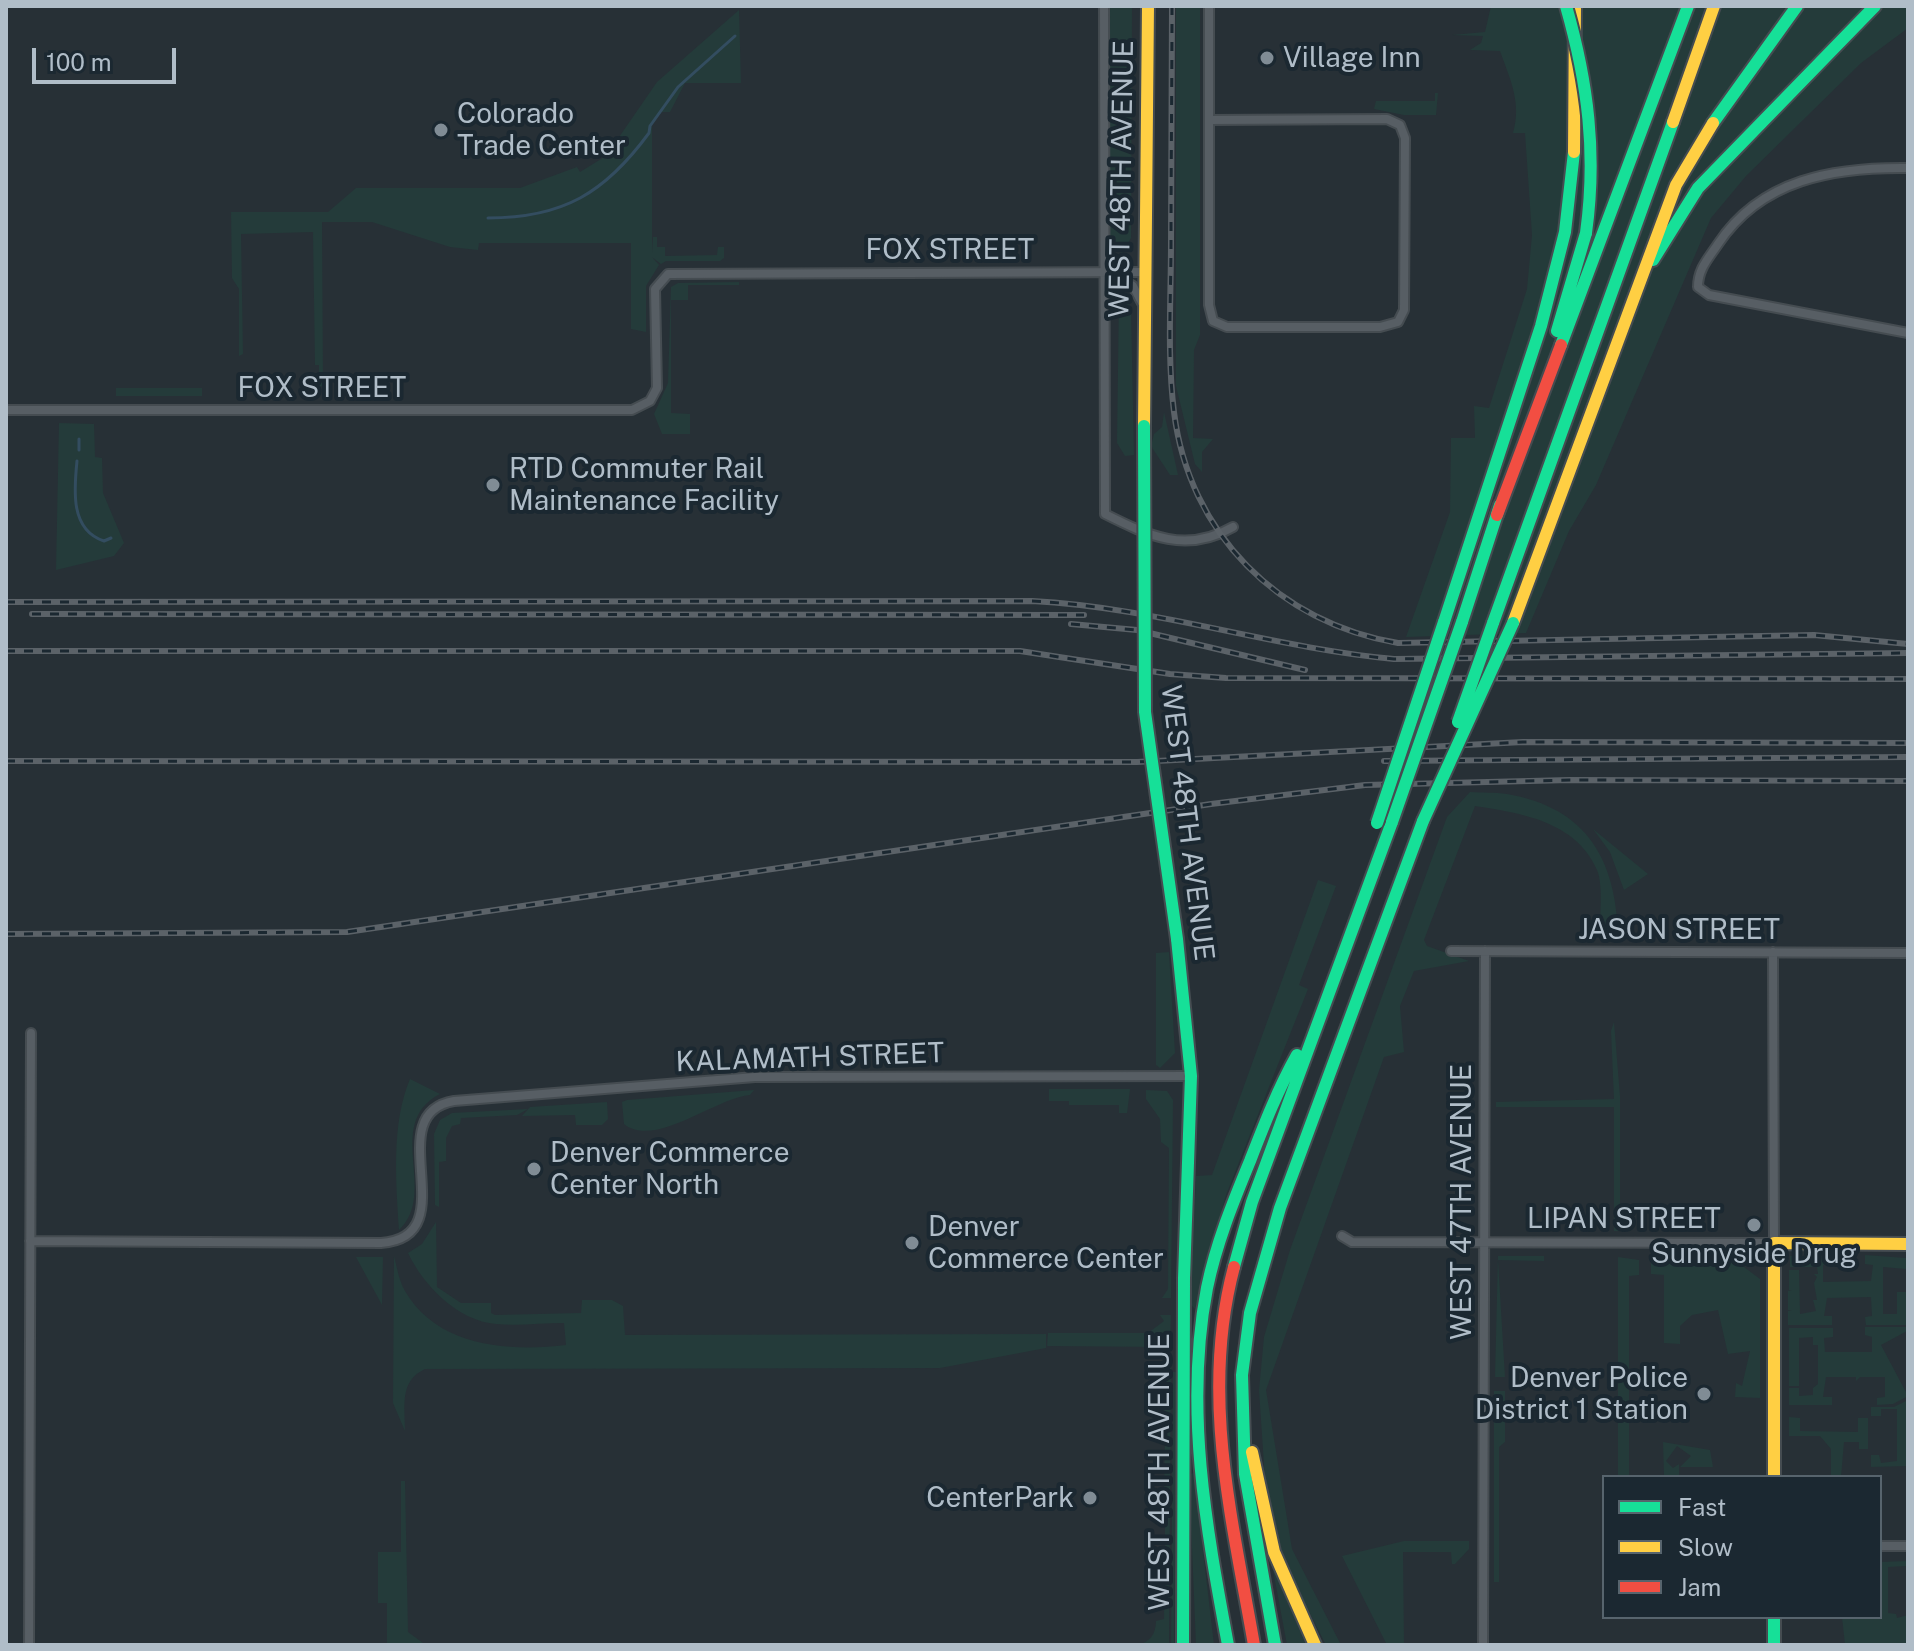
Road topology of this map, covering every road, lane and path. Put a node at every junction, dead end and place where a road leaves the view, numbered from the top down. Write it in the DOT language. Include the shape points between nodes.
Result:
graph roads {
  1 [pos="1104,6"];
  2 [pos="1148,6"];
  3 [pos="1209,6"];
  4 [pos="1570,6"];
  5 [pos="1688,6"];
  6 [pos="1714,6"];
  7 [pos="1797,6"];
  8 [pos="1873,7"];
  9 [pos="1209,120"];
  10 [pos="1908,168"];
  11 [pos="1105,272"];
  12 [pos="1145,272"];
  13 [pos="1145,313"];
  14 [pos="1624,318"];
  15 [pos="1908,333"];
  16 [pos="6,410"];
  17 [pos="1497,515"];
  18 [pos="1233,527"];
  19 [pos="1423,821"];
  20 [pos="1359,908"];
  21 [pos="1451,951"];
  22 [pos="1485,951"];
  23 [pos="1773,952"];
  24 [pos="1908,953"];
  25 [pos="1317,1019"];
  26 [pos="31,1033"];
  27 [pos="1191,1076"];
  28 [pos="1342,1236"];
  29 [pos="30,1241"];
  30 [pos="1484,1242"];
  31 [pos="1774,1243"];
  32 [pos="1908,1244"];
  33 [pos="1242,1375"];
  34 [pos="1774,1475"];
  35 [pos="1882,1546"];
  36 [pos="1908,1546"];
  37 [pos="1774,1619"];
  38 [pos="29,1645"];
  39 [pos="1183,1645"];
  40 [pos="1228,1645"];
  41 [pos="1254,1645"];
  42 [pos="1275,1645"];
  43 [pos="1315,1645"];
  44 [pos="1483,1645"];
  45 [pos="1774,1645"];
  1 -- 11 [label="street, WEST 48TH AVENUE"];
  2 -- 12 [label="main road, WEST 48TH AVENUE"];
  3 -- 9 [label="street"];
  4 -- 17 [label="main road, bridge" via="1593,115 1595,162 1586,233"];
  4 -- 20 [label="main road, bridge" via="1575,71 1565,232 1541,326 1377,823"];
  5 -- 17 [label="main road"];
  6 -- 19 [label="main road, bridge"];
  7 -- 14 [label="main road" via="1676,185"];
  8 -- 14 [label="main road" via="1698,188 1651,262"];
  9 -- 9 [label="street" via="1387,119 1400,125 1405,138 1404,310 1398,322 1380,327 1250,327 1213,321"];
  10 -- 15 [label="street" via="1826,174 1769,192 1727,230 1698,273 1698,287 1709,295"];
  11 -- 12 [label="street, FOX STREET"];
  11 -- 13 [label="street" via="1133,286"];
  11 -- 16 [label="street, FOX STREET" via="673,273 660,279 655,294 657,388 638,409"];
  11 -- 18 [label="street, WEST 48TH AVENUE" via="1105,514 1152,537 1201,540"];
  12 -- 13 [label="main road, WEST 48TH AVENUE"];
  13 -- 27 [label="main road, WEST 48TH AVENUE, bridge" via="1145,712"];
  14 -- 19 [label="main road, bridge" via="1513,623"];
  17 -- 20 [label="main road, bridge"];
  19 -- 33 [label="main road" via="1280,1208 1256,1287"];
  20 -- 25 [label="main road"];
  21 -- 22 [label="street, JASON STREET"];
  22 -- 23 [label="street, JASON STREET"];
  22 -- 30 [label="street, WEST 47TH AVENUE"];
  23 -- 24 [label="street, JASON STREET"];
  23 -- 31 [label="street"];
  25 -- 40 [label="main road" via="1286,1073 1238,1190 1213,1266 1202,1323 1198,1379 1203,1488"];
  25 -- 41 [label="main road" via="1245,1224 1220,1333 1220,1451"];
  26 -- 29 [label="street"];
  27 -- 29 [label="street, KALAMATH STREET" via="755,1077 454,1101 433,1109 421,1132 422,1206 416,1226 400,1239"];
  27 -- 39 [label="main road, WEST 48TH AVENUE"];
  28 -- 30 [label="street, LIPAN STREET" via="1352,1242"];
  29 -- 38 [label="street"];
  30 -- 31 [label="street, LIPAN STREET"];
  30 -- 44 [label="street, WEST 47TH AVENUE"];
  31 -- 32 [label="main road, LIPAN STREET"];
  31 -- 34 [label="main road"];
  33 -- 42 [label="main road" via="1246,1486"];
  33 -- 43 [label="main road" via="1268,1527 1282,1573"];
  35 -- 36 [label="street"];
  37 -- 45 [label="main road"];
}
